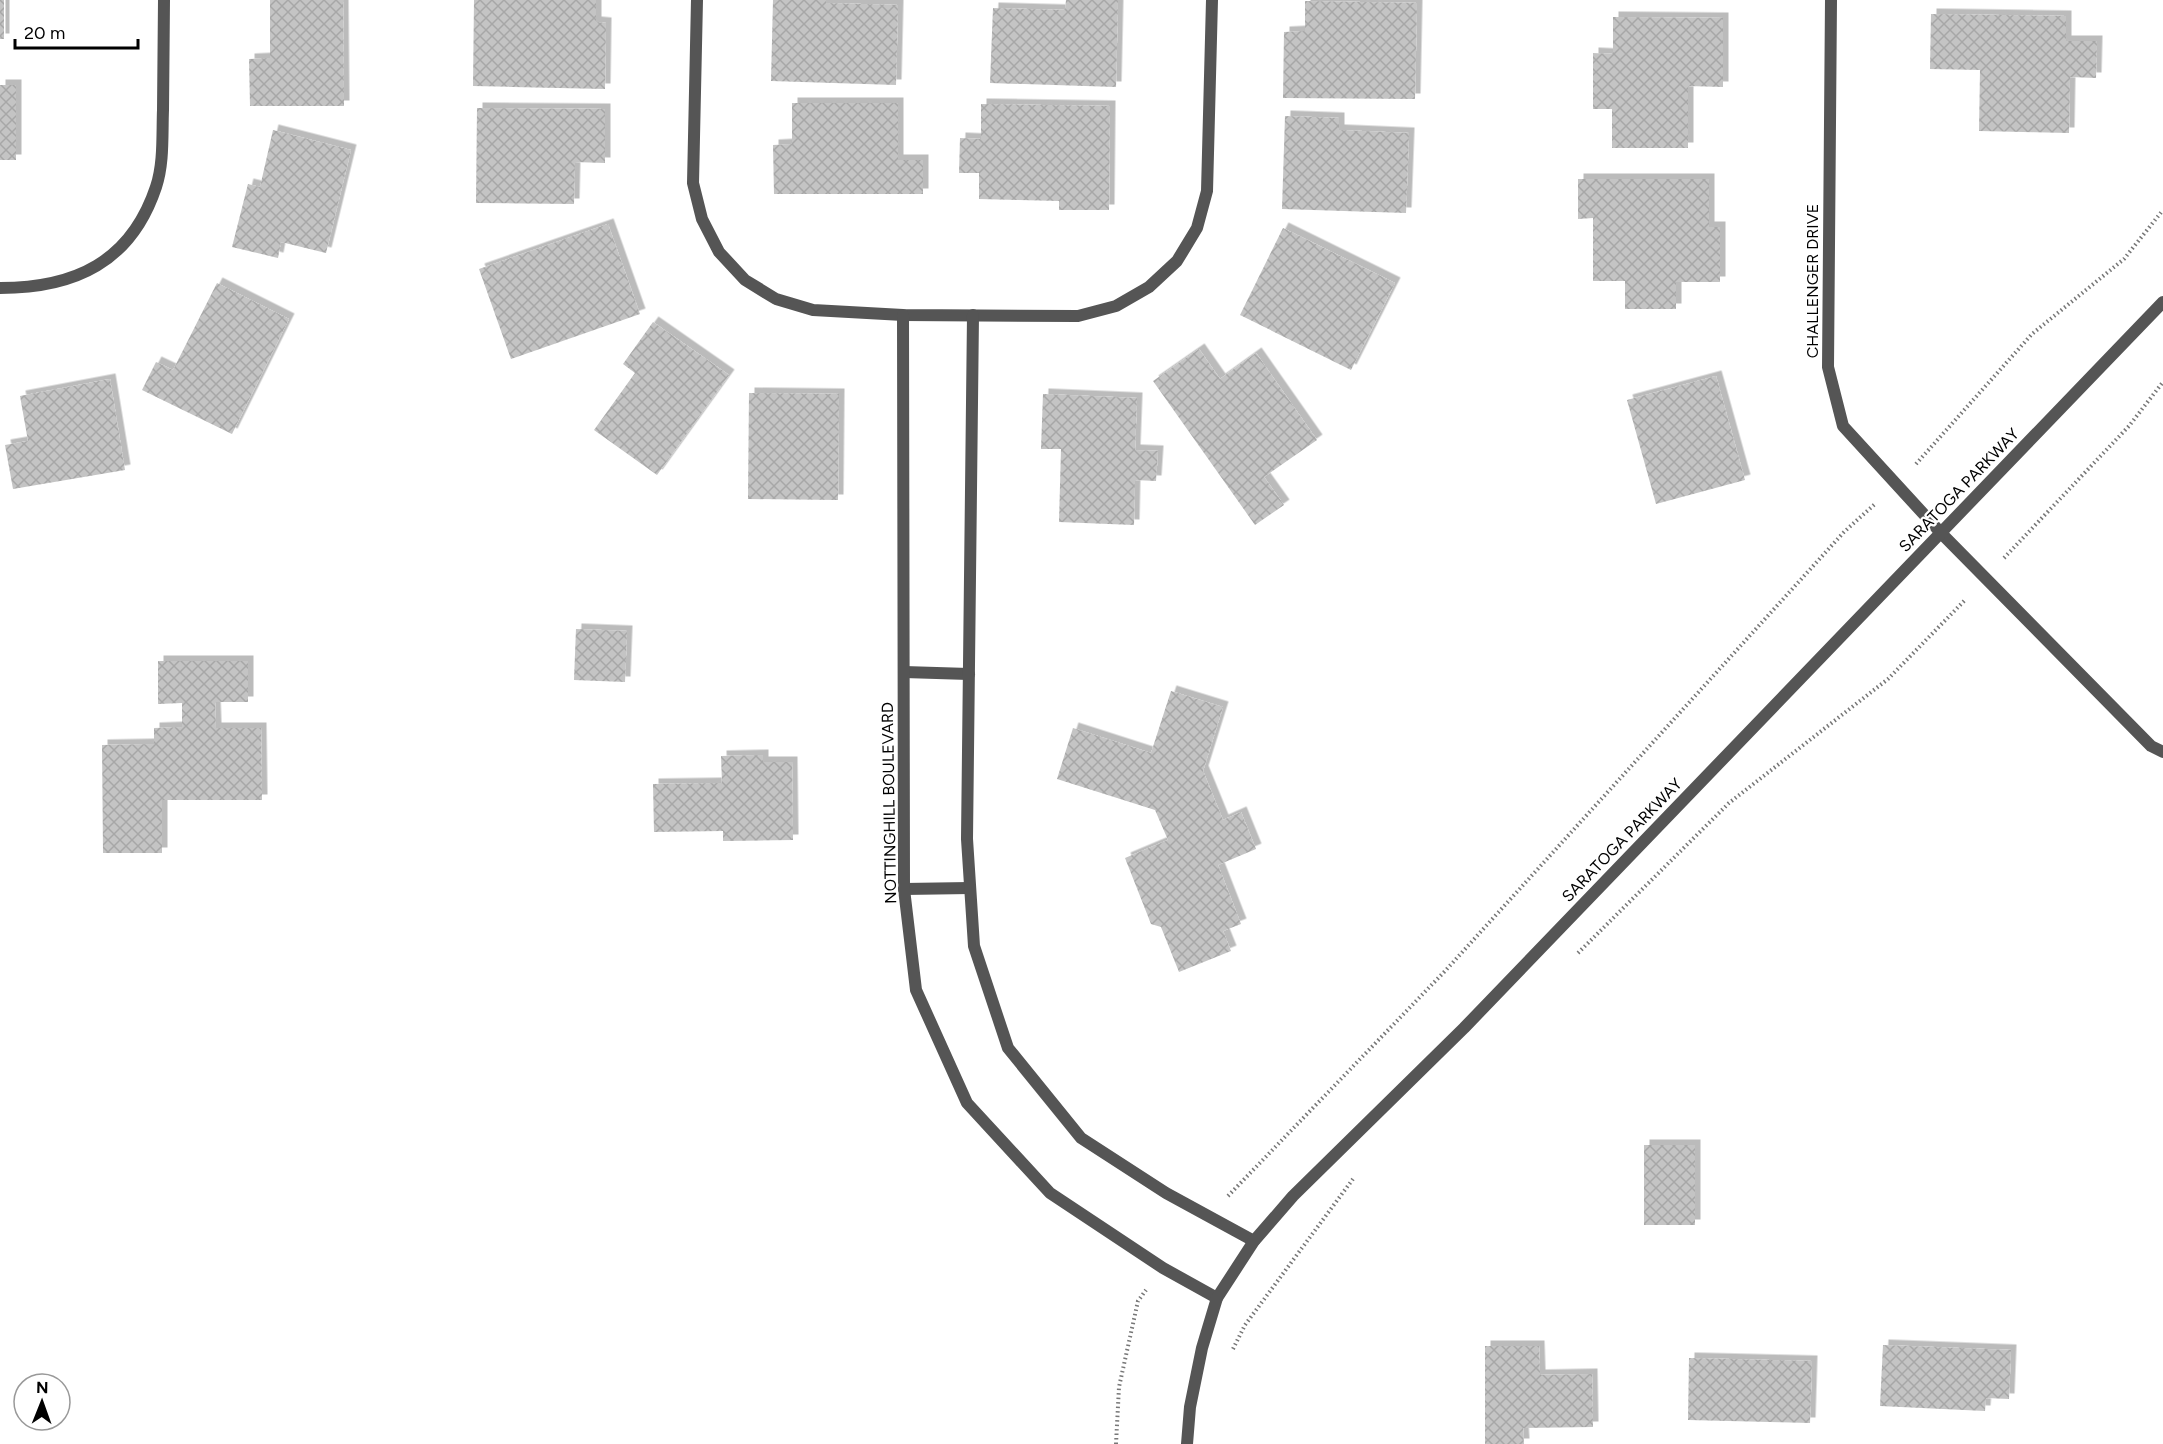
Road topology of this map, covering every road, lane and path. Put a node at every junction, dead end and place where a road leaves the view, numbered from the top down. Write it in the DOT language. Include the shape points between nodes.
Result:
graph roads {
  1 [pos="164,0"];
  2 [pos="697,0"];
  3 [pos="1212,0"];
  4 [pos="1831,0"];
  5 [pos="2163,210"];
  6 [pos="0,288"];
  7 [pos="2163,302"];
  8 [pos="903,315"];
  9 [pos="973,315"];
  10 [pos="2163,382"];
  11 [pos="1898,485"];
  12 [pos="1941,532"];
  13 [pos="1986,578"];
  14 [pos="904,672"];
  15 [pos="969,674"];
  16 [pos="2163,752"];
  17 [pos="970,888"];
  18 [pos="904,889"];
  19 [pos="1578,954"];
  20 [pos="1359,1172"];
  21 [pos="1209,1217"];
  22 [pos="1254,1241"];
  23 [pos="1163,1268"];
  24 [pos="1217,1298"];
  25 [pos="1231,1353"];
  26 [pos="1116,1444"];
  27 [pos="1187,1444"];
  1 -- 6 [label="street" via="162,150 157,186 142,219 120,248 92,270 58,283"];
  2 -- 8 [label="street" via="693,183 702,219 720,252 745,280 777,299 813,310"];
  3 -- 9 [label="street" via="1207,191 1197,228 1177,261 1149,287 1116,306 1078,316"];
  4 -- 11 [label="street, CHALLENGER DRIVE" via="1828,367 1843,426"];
  5 -- 11 [label="path" via="2124,259 2032,334"];
  7 -- 12 [label="street, SARATOGA PARKWAY"];
  8 -- 9 [label="street"];
  8 -- 14 [label="street, NOTTINGHILL BOULEVARD"];
  9 -- 15 [label="street"];
  10 -- 13 [label="path" via="2129,426"];
  11 -- 12 [label="street, CHALLENGER DRIVE"];
  11 -- 21 [label="path" via="1844,531 1446,970"];
  12 -- 13 [label="street, CHALLENGER DRIVE"];
  12 -- 22 [label="street, SARATOGA PARKWAY" via="1464,1028 1293,1196"];
  13 -- 16 [label="street, CHALLENGER DRIVE" via="2151,746"];
  13 -- 19 [label="path" via="1888,679 1729,803"];
  14 -- 15 [label="street"];
  14 -- 18 [label="street, NOTTINGHILL BOULEVARD"];
  15 -- 17 [label="street"];
  17 -- 18 [label="street"];
  17 -- 21 [label="street" via="974,946 1008,1048 1081,1137"];
  18 -- 23 [label="street, NOTTINGHILL BOULEVARD" via="916,990 968,1103 1050,1193"];
  20 -- 25 [label="path" via="1245,1325"];
  21 -- 22 [label="street"];
  22 -- 24 [label="street, SARATOGA PARKWAY"];
  23 -- 24 [label="street, NOTTINGHILL BOULEVARD"];
  23 -- 26 [label="path" via="1138,1301 1119,1387"];
  24 -- 27 [label="street, SARATOGA PARKWAY" via="1202,1348"];
}
